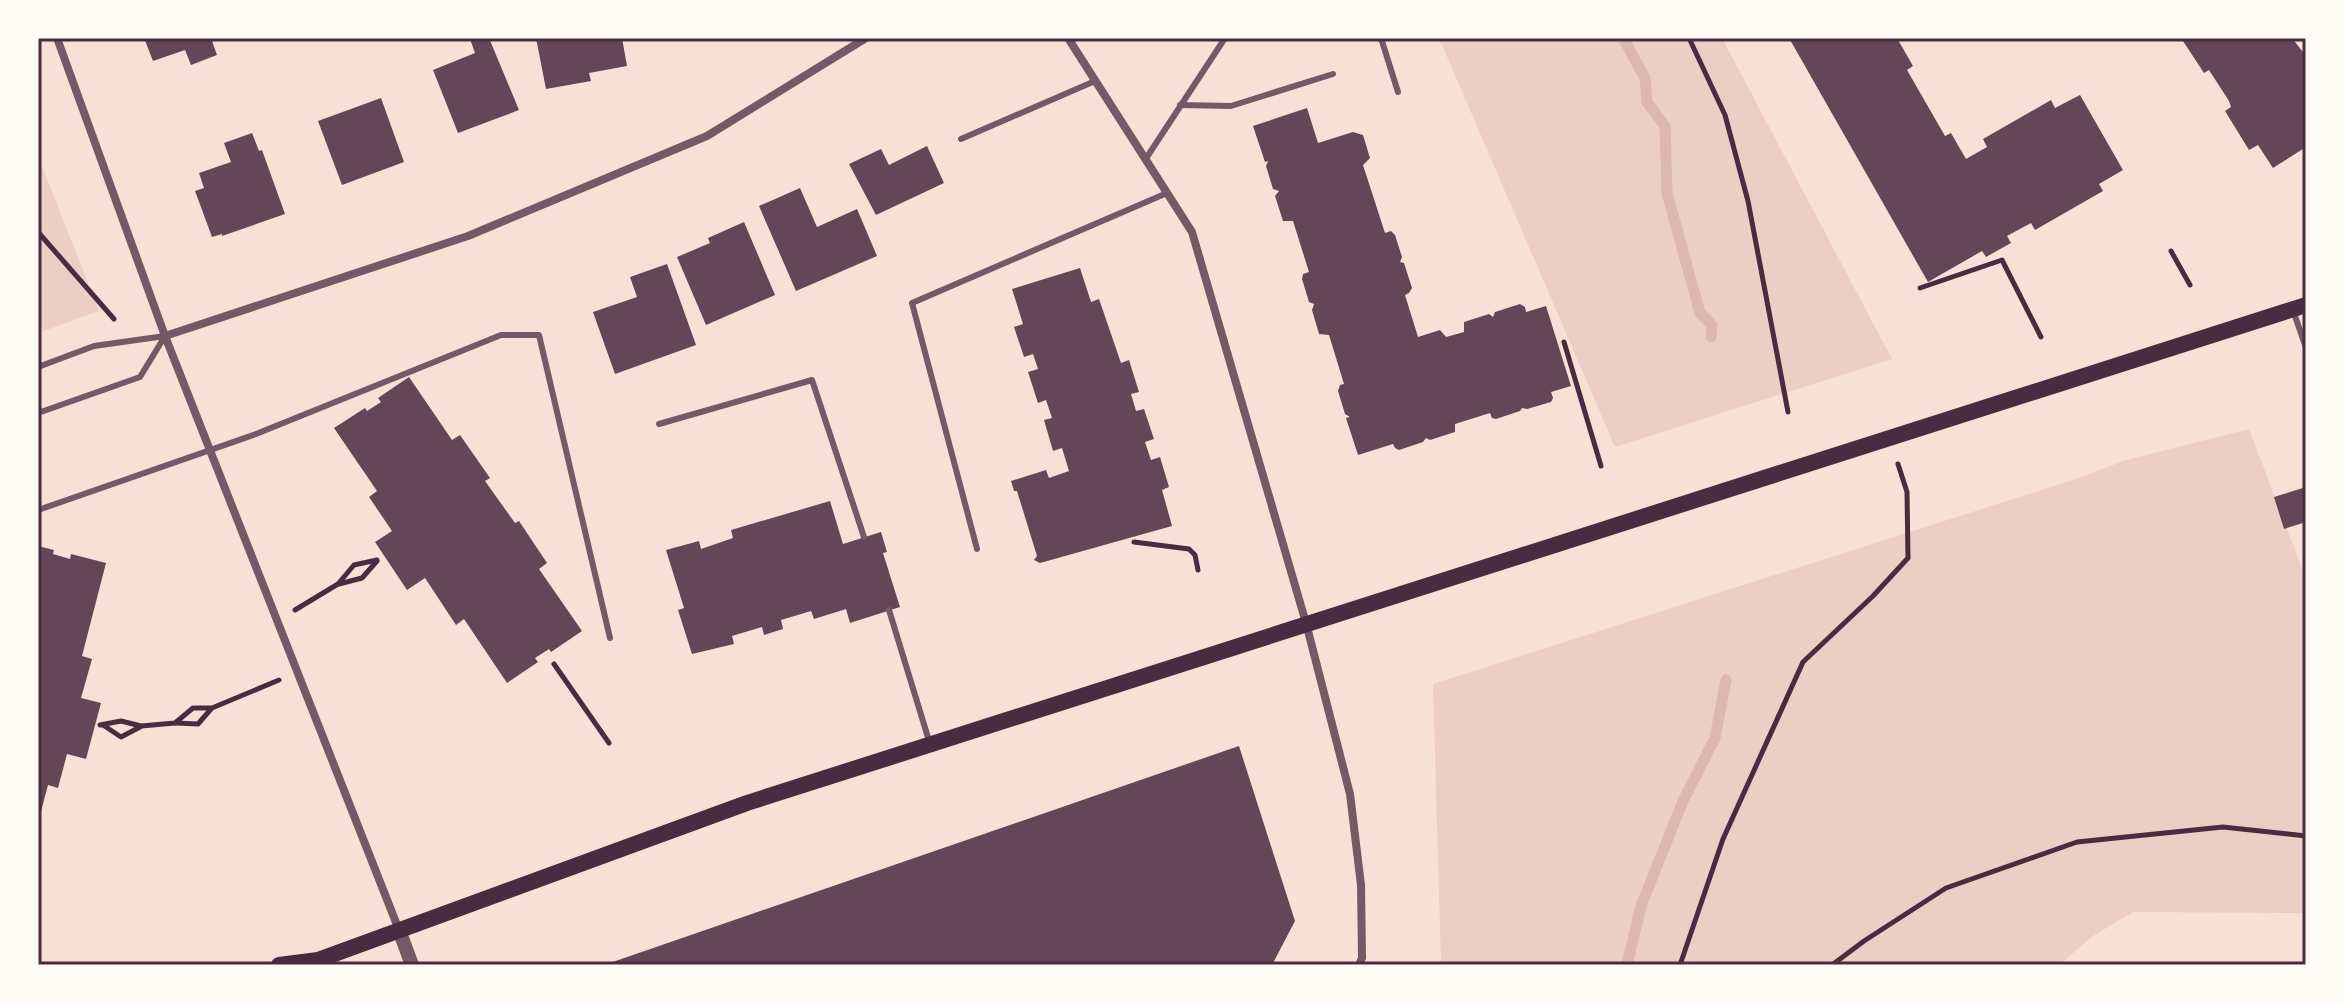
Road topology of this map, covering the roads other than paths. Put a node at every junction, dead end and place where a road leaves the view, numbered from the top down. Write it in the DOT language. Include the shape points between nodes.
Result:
graph roads {
  1 [pos="57,38"];
  2 [pos="866,38"];
  3 [pos="1068,38"];
  4 [pos="1225,38"];
  5 [pos="1381,38"];
  6 [pos="1333,74"];
  7 [pos="1095,81"];
  8 [pos="1398,92"];
  9 [pos="1180,105"];
  10 [pos="961,139"];
  11 [pos="1145,160"];
  12 [pos="1167,193"];
  13 [pos="2299,307"];
  14 [pos="165,336"];
  15 [pos="2306,348"];
  16 [pos="38,367"];
  17 [pos="38,413"];
  18 [pos="659,424"];
  19 [pos="210,450"];
  20 [pos="38,510"];
  21 [pos="864,537"];
  22 [pos="977,549"];
  23 [pos="889,610"];
  24 [pos="1306,623"];
  25 [pos="610,638"];
  26 [pos="930,744"];
  27 [pos="399,930"];
  28 [pos="316,963"];
  29 [pos="279,965"];
  30 [pos="412,965"];
  31 [pos="1359,965"];
  1 -- 14 [label="street"];
  2 -- 14 [label="street" via="693,142 468,236"];
  3 -- 7 [label="street"];
  4 -- 9 [label="lane"];
  5 -- 8 [label="lane"];
  6 -- 9 [label="lane" via="1231,106"];
  7 -- 10 [label="lane"];
  7 -- 11 [label="street"];
  9 -- 11 [label="lane"];
  11 -- 12 [label="street"];
  12 -- 22 [label="lane" via="912,303"];
  12 -- 24 [label="street" via="1192,232"];
  13 -- 15 [label="lane"];
  13 -- 24 [label="main road"];
  14 -- 16 [label="lane" via="94,346"];
  14 -- 17 [label="lane" via="140,377"];
  14 -- 19 [label="street"];
  18 -- 21 [label="lane" via="812,380"];
  19 -- 20 [label="lane"];
  19 -- 25 [label="lane" via="501,335 539,335"];
  19 -- 27 [label="street"];
  23 -- 26 [label="lane"];
  24 -- 26 [label="main road"];
  24 -- 31 [label="street" via="1350,794 1361,885"];
  26 -- 27 [label="main road" via="747,803"];
  27 -- 28 [label="main road"];
  27 -- 30 [label="street"];
  28 -- 29 [label="main road"];
}
